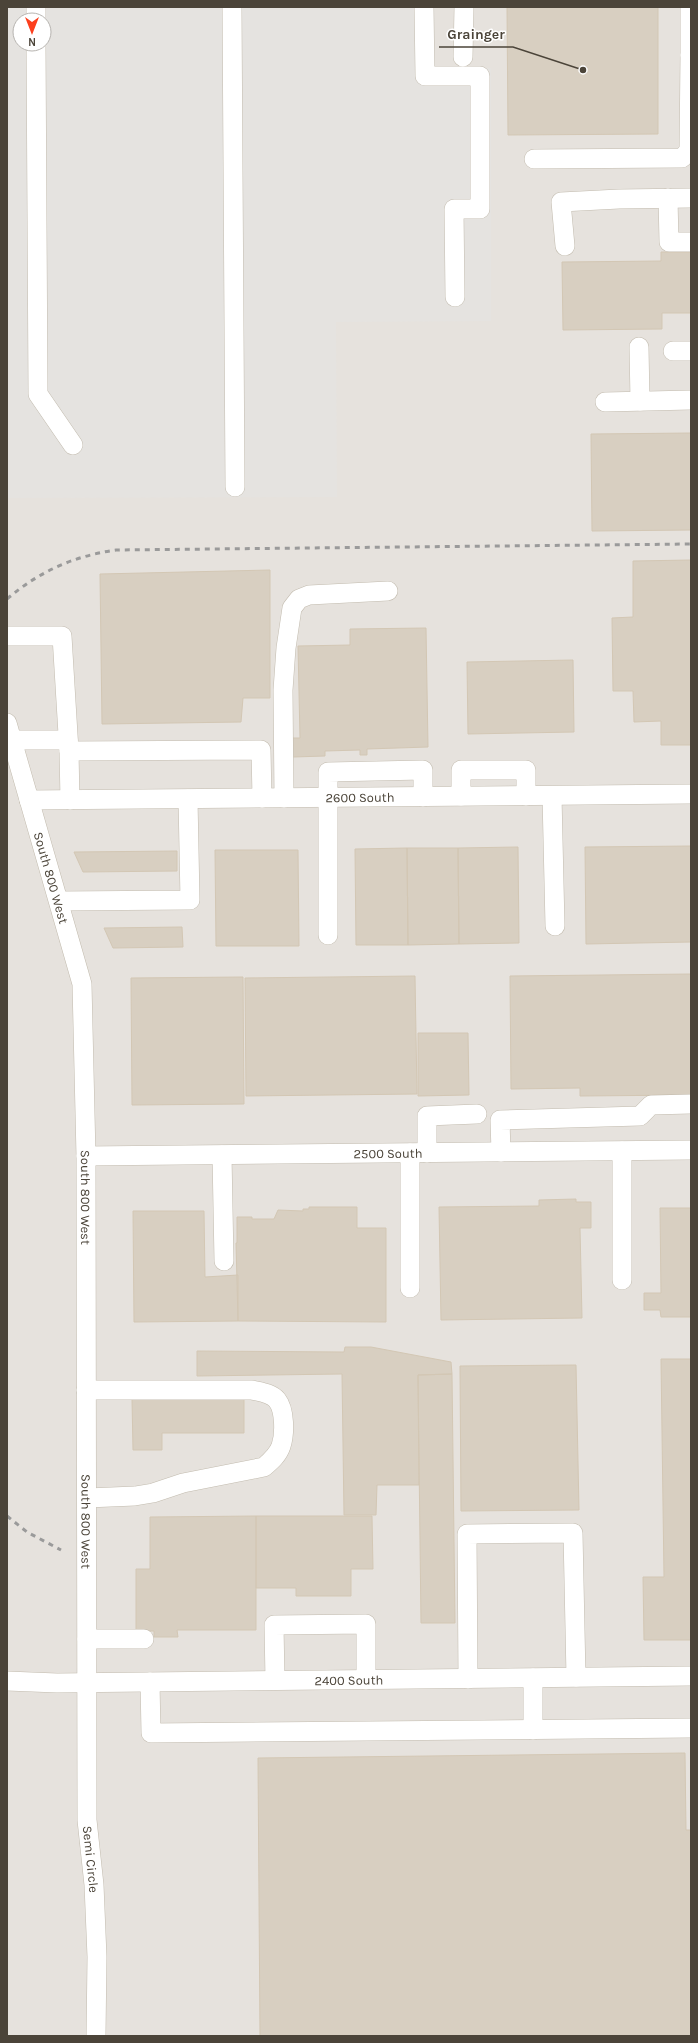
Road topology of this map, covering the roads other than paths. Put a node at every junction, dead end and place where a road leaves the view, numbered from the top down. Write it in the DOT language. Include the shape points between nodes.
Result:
graph roads {
  1 [pos="232,7"];
  2 [pos="424,7"];
  3 [pos="464,7"];
  4 [pos="690,7"];
  5 [pos="36,52"];
  6 [pos="690,55"];
  7 [pos="463,57"];
  8 [pos="690,151"];
  9 [pos="534,159"];
  10 [pos="668,198"];
  11 [pos="691,198"];
  12 [pos="691,242"];
  13 [pos="565,246"];
  14 [pos="454,298"];
  15 [pos="639,347"];
  16 [pos="691,400"];
  17 [pos="640,401"];
  18 [pos="605,402"];
  19 [pos="73,444"];
  20 [pos="235,487"];
  21 [pos="388,591"];
  22 [pos="7,636"];
  23 [pos="9,731"];
  24 [pos="68,745"];
  25 [pos="691,794"];
  26 [pos="461,796"];
  27 [pos="526,796"];
  28 [pos="552,796"];
  29 [pos="423,797"];
  30 [pos="262,798"];
  31 [pos="284,798"];
  32 [pos="329,798"];
  33 [pos="188,799"];
  34 [pos="29,800"];
  35 [pos="70,800"];
  36 [pos="59,901"];
  37 [pos="555,926"];
  38 [pos="328,935"];
  39 [pos="691,1104"];
  40 [pos="477,1114"];
  41 [pos="691,1150"];
  42 [pos="622,1151"];
  43 [pos="501,1152"];
  44 [pos="418,1153"];
  45 [pos="222,1155"];
  46 [pos="86,1156"];
  47 [pos="224,1261"];
  48 [pos="622,1280"];
  49 [pos="410,1288"];
  50 [pos="86,1390"];
  51 [pos="87,1498"];
  52 [pos="87,1639"];
  53 [pos="144,1639"];
  54 [pos="691,1676"];
  55 [pos="576,1677"];
  56 [pos="533,1678"];
  57 [pos="468,1679"];
  58 [pos="275,1680"];
  59 [pos="366,1680"];
  60 [pos="7,1681"];
  61 [pos="87,1682"];
  62 [pos="150,1682"];
  63 [pos="691,1728"];
  64 [pos="533,1730"];
  65 [pos="96,2036"];
  1 -- 20 [label="street"];
  2 -- 14 [label="street" via="425,76 480,76 480,209 454,209"];
  3 -- 7 [label="street"];
  4 -- 6 [label="street"];
  5 -- 19 [label="street" via="38,394"];
  6 -- 8 [label="street"];
  8 -- 9 [label="street" via="682,158"];
  10 -- 11 [label="street"];
  10 -- 12 [label="street" via="669,242"];
  10 -- 13 [label="street" via="561,202"];
  15 -- 17 [label="street"];
  16 -- 17 [label="street"];
  17 -- 18 [label="street"];
  21 -- 31 [label="street" via="309,595 299,599 292,608 283,690"];
  22 -- 24 [label="street" via="62,636"];
  23 -- 24 [label="street"];
  23 -- 34 [label="street, South 800 West"];
  24 -- 30 [label="street" via="261,750"];
  24 -- 35 [label="street"];
  25 -- 28 [label="street, 2600 South"];
  26 -- 27 [label="street, 2600 South"];
  26 -- 27 [label="street" via="461,770 526,770"];
  26 -- 29 [label="street, 2600 South"];
  27 -- 28 [label="street, 2600 South"];
  28 -- 37 [label="street"];
  29 -- 32 [label="street, 2600 South"];
  29 -- 32 [label="street" via="423,770 328,772"];
  30 -- 31 [label="street, 2600 South"];
  30 -- 33 [label="street, 2600 South"];
  31 -- 32 [label="street, 2600 South"];
  32 -- 38 [label="street"];
  33 -- 35 [label="street, 2600 South"];
  33 -- 36 [label="street" via="190,900"];
  34 -- 35 [label="street, 2600 South"];
  34 -- 36 [label="street, South 800 West"];
  36 -- 46 [label="street, South 800 West" via="82,984"];
  39 -- 43 [label="street" via="651,1105 640,1116 500,1120"];
  40 -- 44 [label="street" via="427,1116"];
  41 -- 42 [label="street, 2500 South"];
  42 -- 43 [label="street, 2500 South"];
  42 -- 48 [label="street"];
  43 -- 44 [label="street, 2500 South"];
  44 -- 45 [label="street, 2500 South"];
  44 -- 49 [label="street"];
  45 -- 46 [label="street, 2500 South"];
  45 -- 47 [label="street"];
  46 -- 50 [label="street, South 800 West"];
  50 -- 51 [label="street, South 800 West"];
  50 -- 51 [label="street" via="252,1390 268,1394 278,1401 283,1431 281,1446 264,1467 182,1483 136,1496"];
  51 -- 52 [label="street, South 800 West"];
  52 -- 53 [label="street"];
  52 -- 61 [label="street, South 800 West"];
  54 -- 55 [label="street, 2400 South"];
  55 -- 56 [label="street, 2400 South"];
  55 -- 57 [label="street" via="573,1533 467,1534"];
  56 -- 57 [label="street, 2400 South"];
  56 -- 64 [label="street"];
  57 -- 59 [label="street, 2400 South"];
  58 -- 59 [label="street, 2400 South"];
  58 -- 59 [label="street" via="274,1625 366,1624"];
  58 -- 62 [label="street, 2400 South"];
  60 -- 61 [label="street, 2400 South"];
  61 -- 62 [label="street, 2400 South"];
  61 -- 65 [label="street, Semi Circle" via="87,1820 94,1885 97,1957"];
  62 -- 64 [label="street" via="151,1733"];
  63 -- 64 [label="street"];
}
